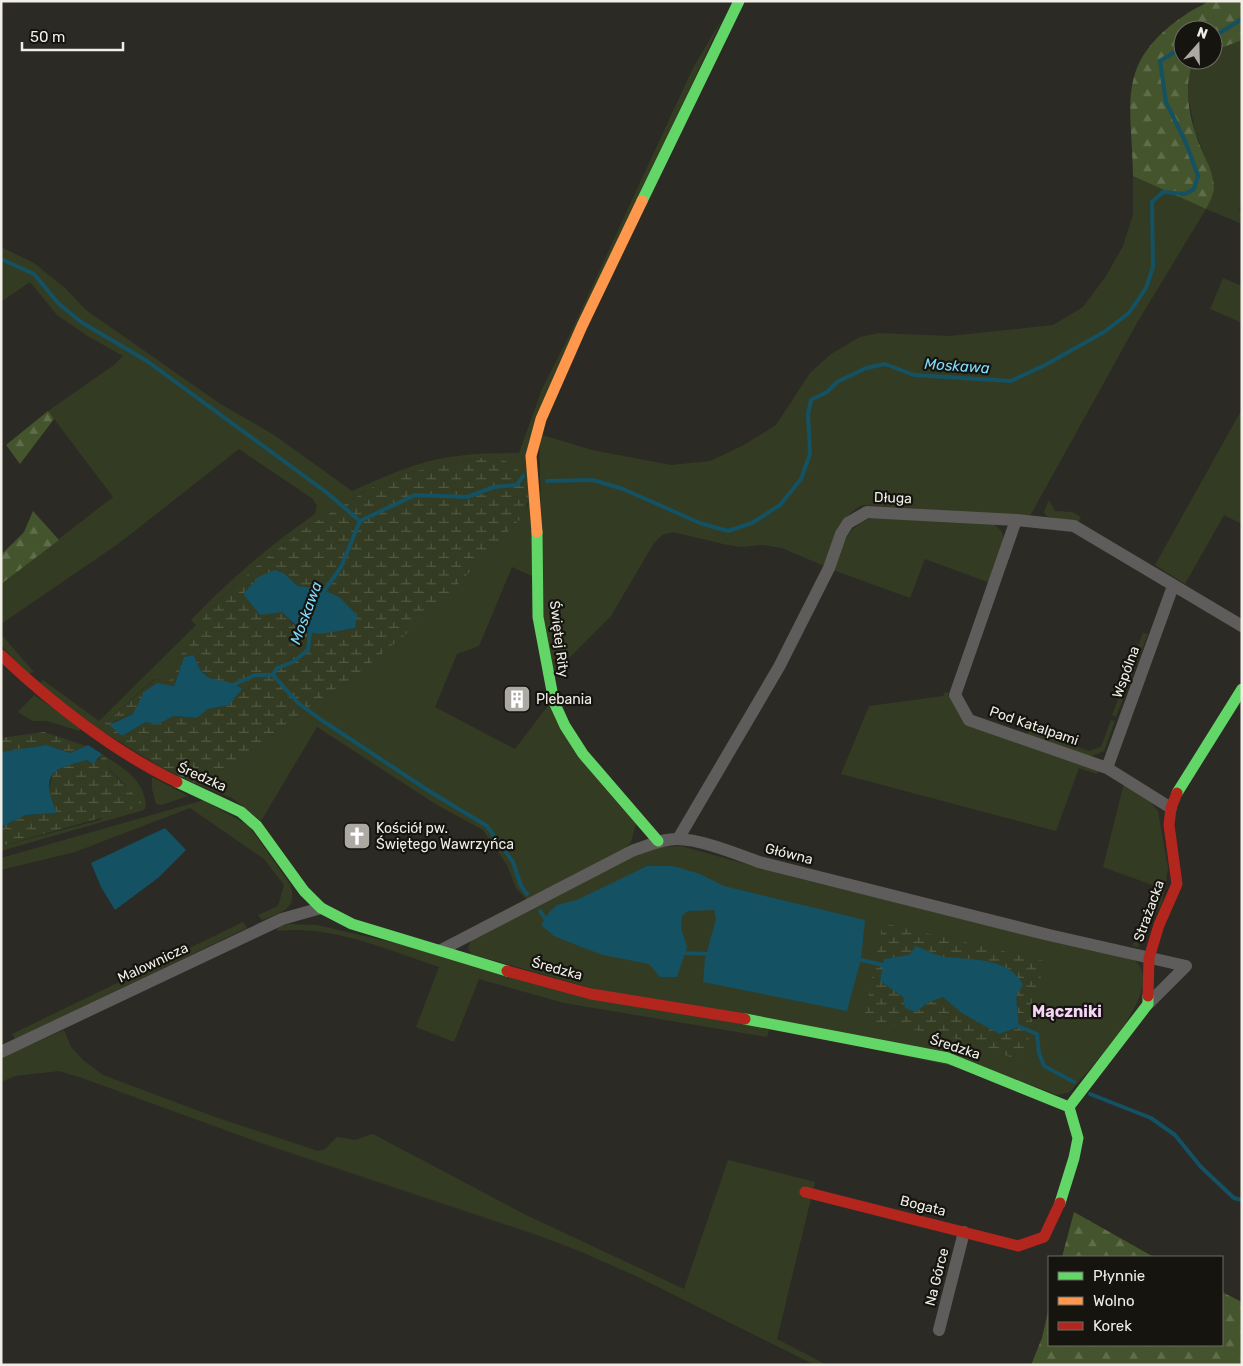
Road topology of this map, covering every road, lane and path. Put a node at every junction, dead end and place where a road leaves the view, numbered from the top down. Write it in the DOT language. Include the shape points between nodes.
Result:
graph roads {
  1 [pos="739,1"];
  2 [pos="1016,520"];
  3 [pos="1173,586"];
  4 [pos="1242,626"];
  5 [pos="1,655"];
  6 [pos="1242,689"];
  7 [pos="1107,768"];
  8 [pos="1171,808"];
  9 [pos="678,839"];
  10 [pos="658,841"];
  11 [pos="320,908"];
  12 [pos="440,950"];
  13 [pos="1149,958"];
  14 [pos="1148,1004"];
  15 [pos="1,1052"];
  16 [pos="1069,1107"];
  17 [pos="805,1192"];
  18 [pos="964,1232"];
  19 [pos="939,1330"];
  1 -- 10 [label="street, Świętej Rity" via="582,326 540,419 531,456 537,523 538,617 554,702 564,726 583,754"];
  2 -- 3 [label="street, Długa" via="1074,526"];
  2 -- 7 [label="street, Pod Katalpami" via="955,695 970,720"];
  2 -- 9 [label="street, Długa" via="867,512 848,523 779,667"];
  3 -- 4 [label="street, Długa"];
  3 -- 7 [label="street, Wspólna"];
  5 -- 11 [label="street, Średzka" via="38,691 117,747 169,779 241,812 257,826"];
  6 -- 8 [label="street, Strażacka" via="1178,790"];
  7 -- 8 [label="street, Pod Katalpami"];
  8 -- 13 [label="street, Strażacka" via="1169,824 1177,884 1158,925"];
  9 -- 10 [label="street, Główna"];
  9 -- 13 [label="street, Główna"];
  10 -- 12 [label="street, Główna" via="632,851"];
  11 -- 12 [label="street, Średzka" via="352,924"];
  11 -- 15 [label="street, Malownicza" via="282,919"];
  12 -- 16 [label="street, Średzka" via="591,994 780,1025 948,1058"];
  13 -- 14 [label="street, Strażacka"];
  13 -- 14 [label="street, Główna" via="1186,966"];
  14 -- 16 [label="street"];
  16 -- 18 [label="street, Bogata" via="1078,1137 1072,1170 1044,1236 1033,1243 1018,1246"];
  17 -- 18 [label="street, Bogata"];
  18 -- 19 [label="street, Na Górce"];
}
